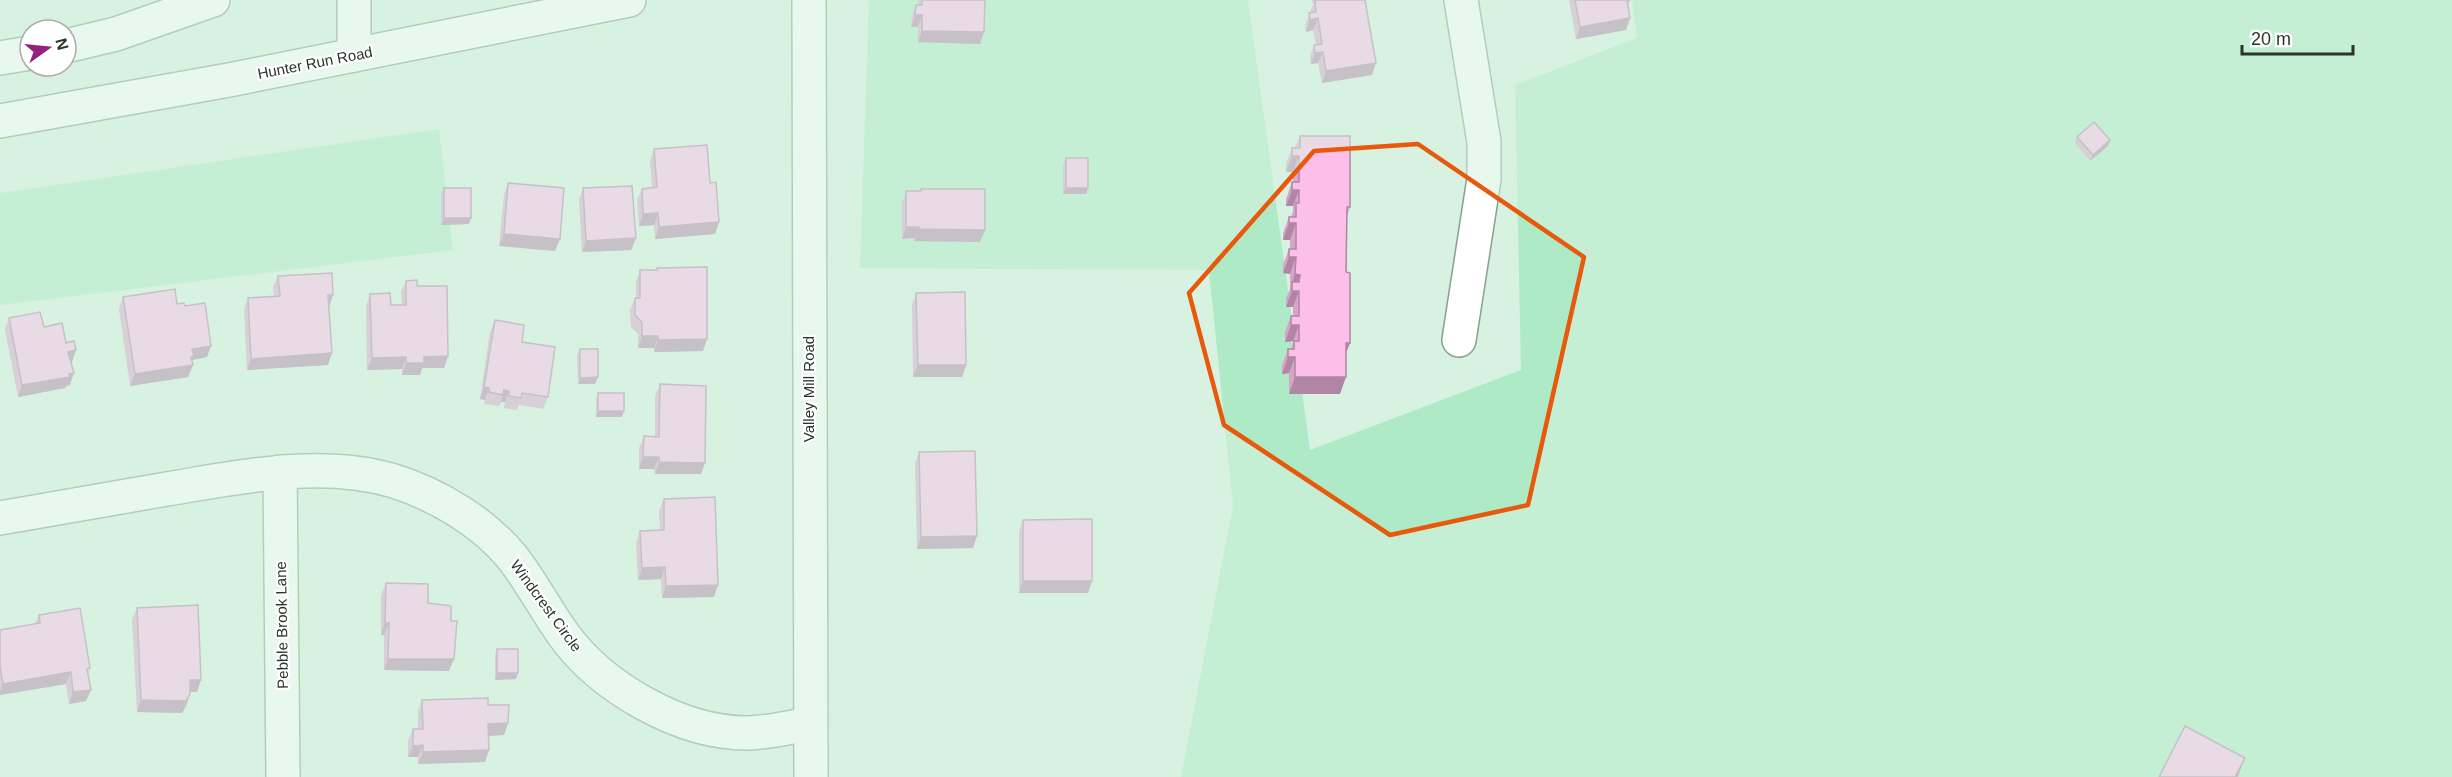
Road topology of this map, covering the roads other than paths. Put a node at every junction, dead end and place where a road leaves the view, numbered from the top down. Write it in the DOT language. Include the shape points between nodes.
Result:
graph roads {
  1 [pos="213,0"];
  2 [pos="354,0"];
  3 [pos="629,0"];
  4 [pos="809,0"];
  5 [pos="1461,0"];
  6 [pos="78,43"];
  7 [pos="18,55"];
  8 [pos="354,55"];
  9 [pos="0,58"];
  10 [pos="0,121"];
  11 [pos="1460,340"];
  12 [pos="280,472"];
  13 [pos="0,518"];
  14 [pos="810,724"];
  15 [pos="283,777"];
  16 [pos="811,777"];
  1 -- 6 [label="street"];
  2 -- 8 [label="street"];
  3 -- 8 [label="street, Hunter Run Road"];
  4 -- 14 [label="street, Valley Mill Road"];
  5 -- 11 [label="street" via="1484,142 1484,179"];
  7 -- 9 [label="street"];
  8 -- 10 [label="street, Hunter Run Road"];
  12 -- 13 [label="street, Windcrest Circle"];
  12 -- 14 [label="street, Windcrest Circle" via="348,472 393,481 437,498 477,524 511,556 563,634 588,662 624,692 665,714 710,728 747,733"];
  12 -- 15 [label="street, Pebble Brook Lane"];
  14 -- 16 [label="street, Valley Mill Road"];
}
